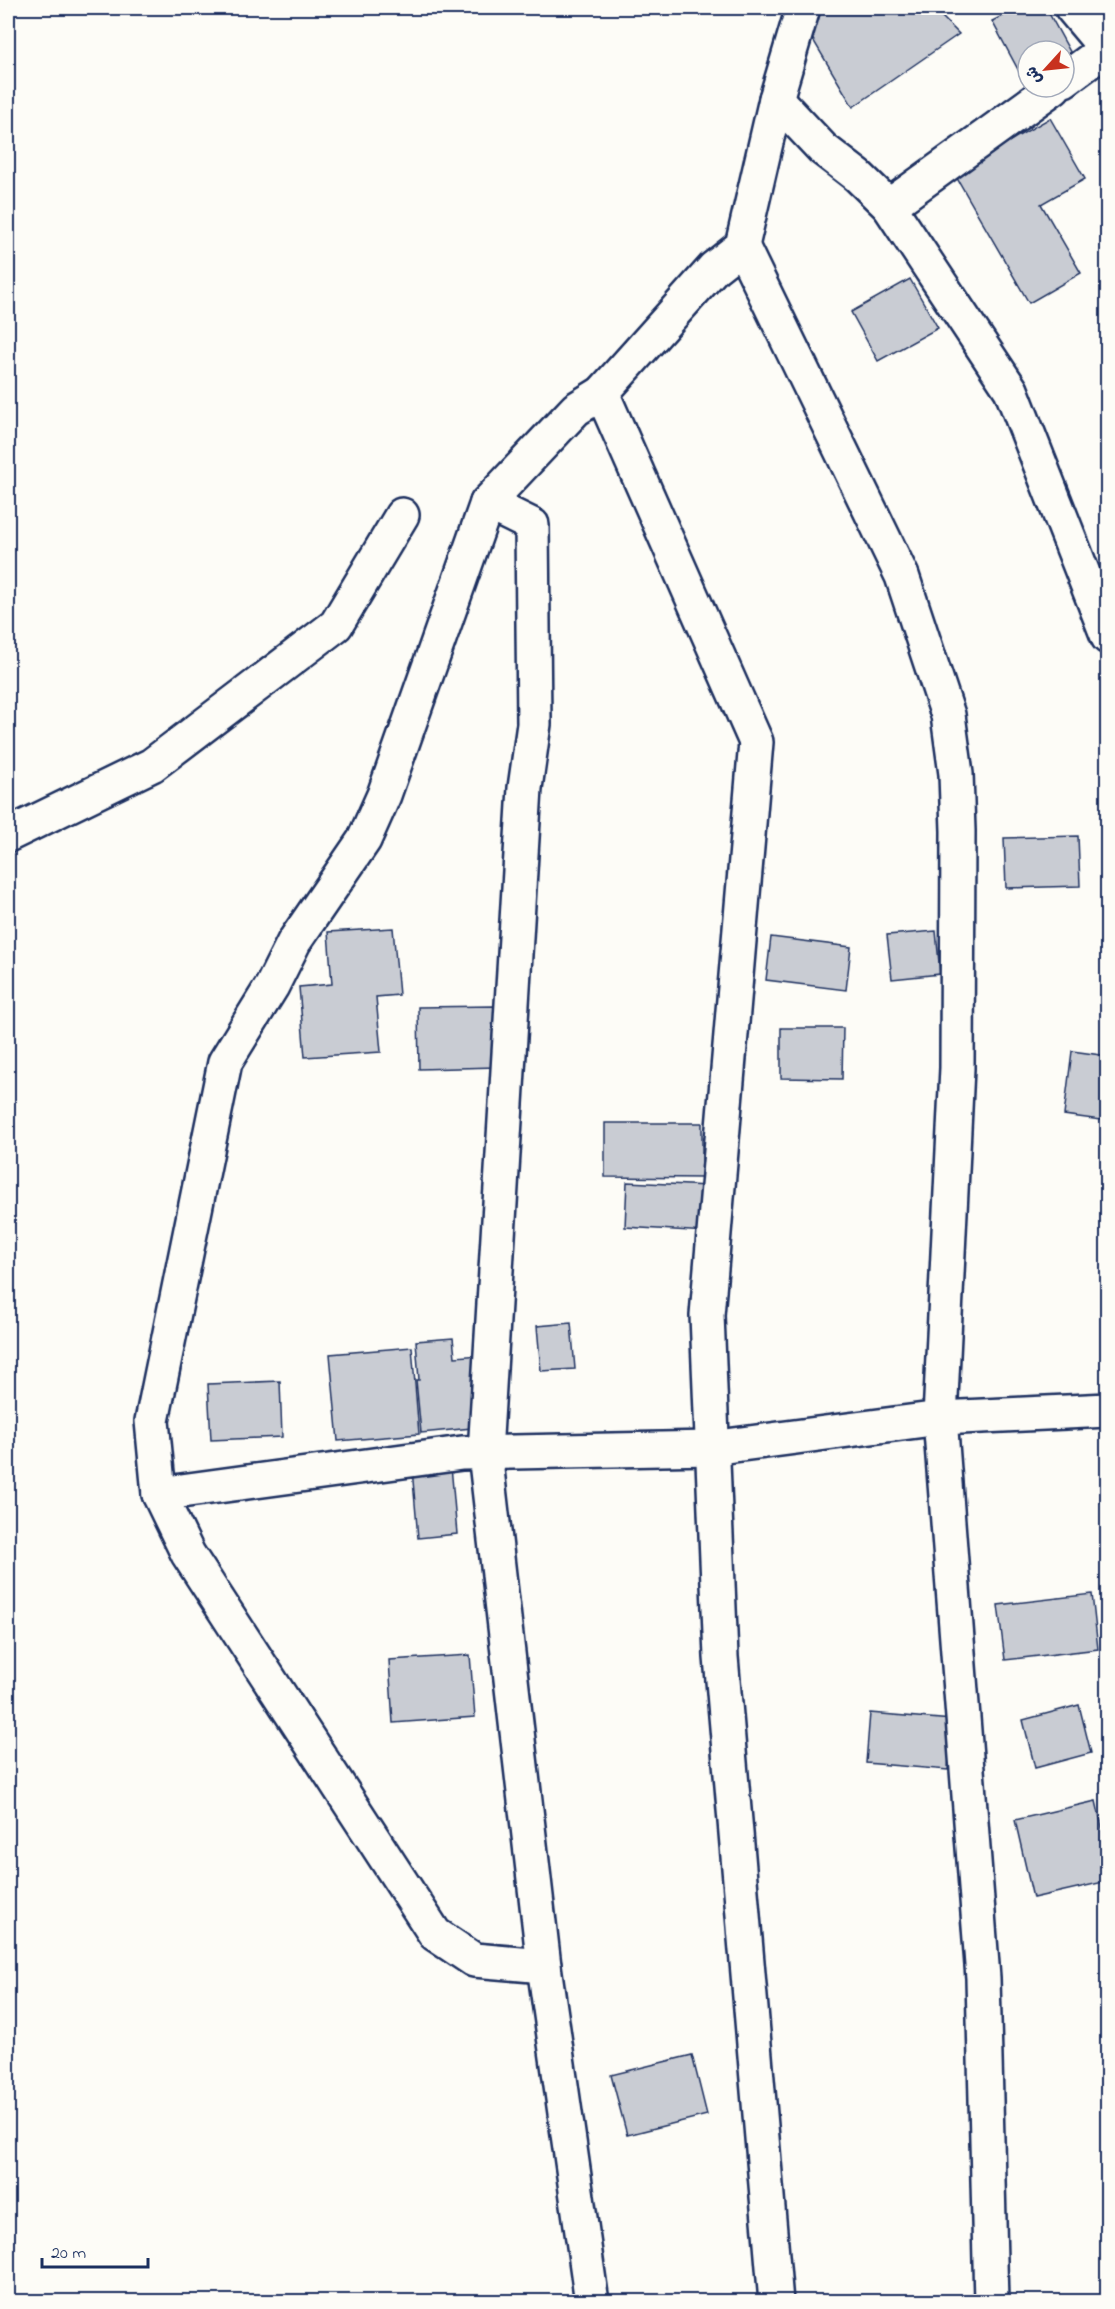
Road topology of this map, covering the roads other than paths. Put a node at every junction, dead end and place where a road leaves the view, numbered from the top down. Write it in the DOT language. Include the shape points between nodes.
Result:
graph roads {
  1 [pos="803,8"];
  2 [pos="1072,8"];
  3 [pos="1107,50"];
  4 [pos="1076,72"];
  5 [pos="776,99"];
  6 [pos="1037,99"];
  7 [pos="889,206"];
  8 [pos="742,246"];
  9 [pos="602,393"];
  10 [pos="488,503"];
  11 [pos="402,514"];
  12 [pos="1107,637"];
  13 [pos="8,835"];
  14 [pos="1107,1410"];
  15 [pos="940,1418"];
  16 [pos="711,1448"];
  17 [pos="485,1453"];
  18 [pos="159,1494"];
  19 [pos="544,1966"];
  20 [pos="592,2301"];
  21 [pos="776,2301"];
  22 [pos="991,2301"];
  1 -- 5 [label="street"];
  2 -- 3 [label="street"];
  3 -- 4 [label="street"];
  5 -- 7 [label="street" via="823,149"];
  5 -- 8 [label="street"];
  6 -- 7 [label="street"];
  7 -- 12 [label="street" via="1011,390"];
  8 -- 9 [label="street" via="714,268"];
  8 -- 15 [label="street" via="902,576 948,715 958,831 957,1068"];
  9 -- 10 [label="street" via="576,409"];
  9 -- 16 [label="street" via="756,742 707,1315"];
  10 -- 17 [label="street" via="532,525 534,724 525,788"];
  10 -- 18 [label="street" via="384,795 364,840 294,942 225,1062 152,1421"];
  11 -- 13 [label="street" via="336,625 152,765"];
  14 -- 15 [label="street"];
  15 -- 16 [label="street"];
  15 -- 22 [label="street" via="983,1978"];
  16 -- 17 [label="street"];
  16 -- 21 [label="street" via="721,1657"];
  17 -- 18 [label="street"];
  17 -- 19 [label="street"];
  18 -- 19 [label="street" via="188,1554 435,1934 474,1960"];
  19 -- 20 [label="street"];
}
